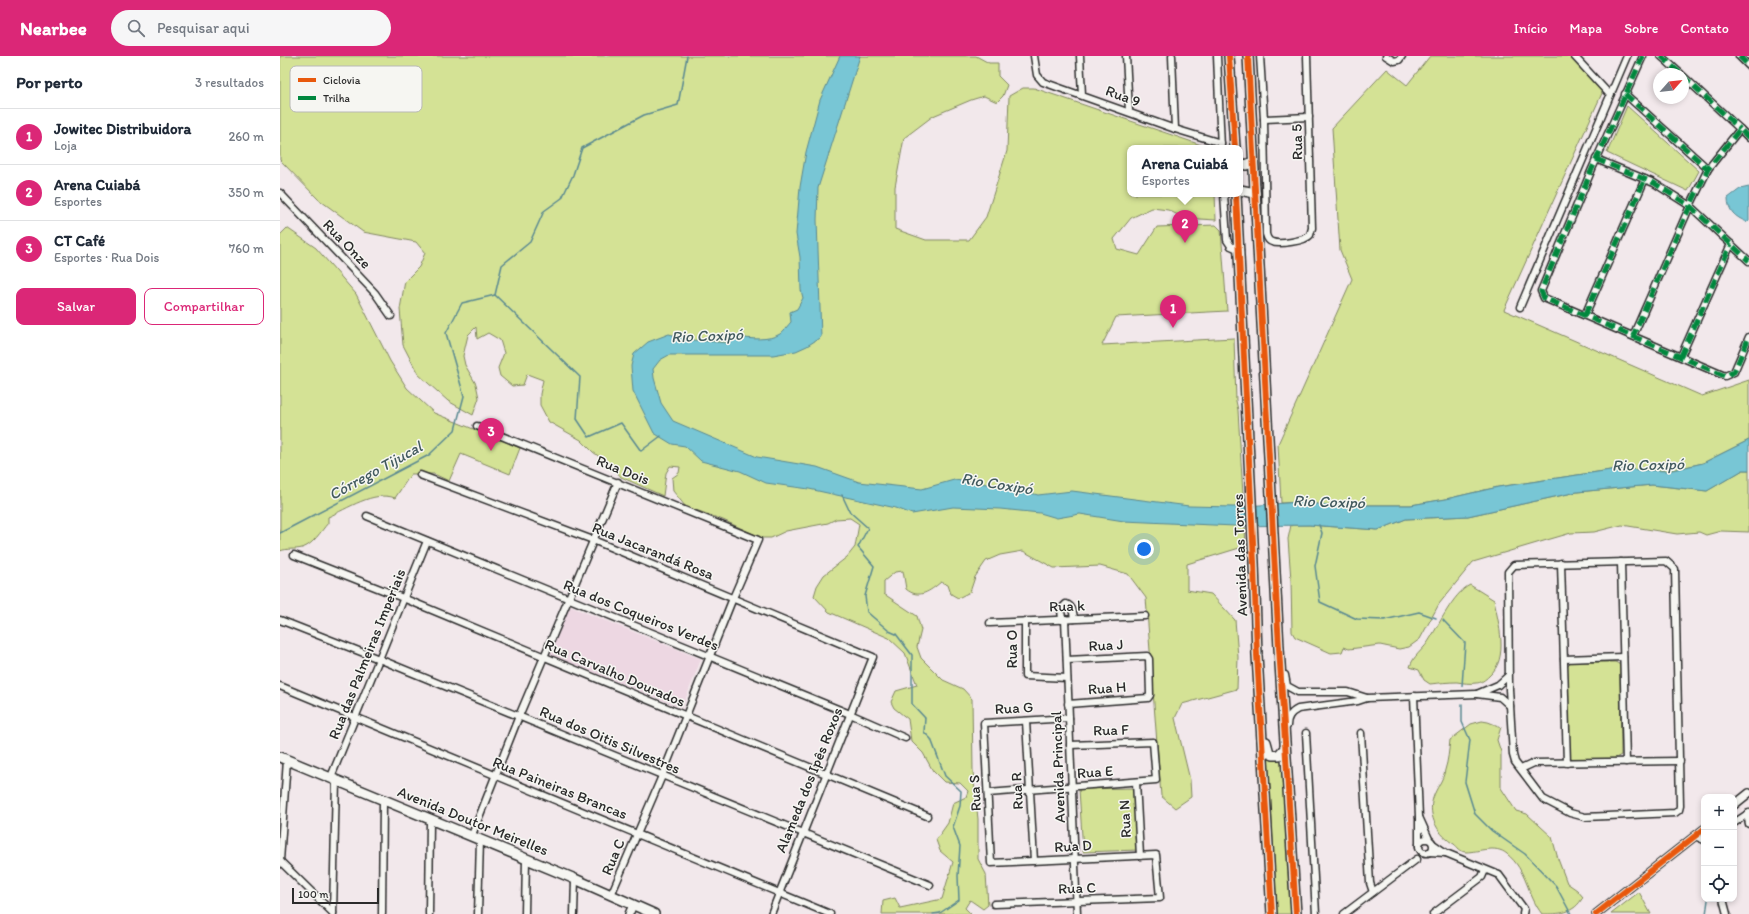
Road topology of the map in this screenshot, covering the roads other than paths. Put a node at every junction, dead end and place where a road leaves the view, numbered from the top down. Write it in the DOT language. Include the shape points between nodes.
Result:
graph roads {
  1 [pos="1034,56"];
  2 [pos="1080,56"];
  3 [pos="1126,56"];
  4 [pos="1172,56"];
  5 [pos="1216,56"];
  6 [pos="1229,56"];
  7 [pos="1248,56"];
  8 [pos="1260,56"];
  9 [pos="1307,56"];
  10 [pos="1386,56"];
  11 [pos="1402,56"];
  12 [pos="1574,56"];
  13 [pos="1627,56"];
  14 [pos="1643,56"];
  15 [pos="1661,56"];
  16 [pos="1739,56"];
  17 [pos="1749,66"];
  18 [pos="1674,68"];
  19 [pos="1689,82"];
  20 [pos="1625,94"];
  21 [pos="1082,95"];
  22 [pos="1610,95"];
  23 [pos="1129,111"];
  24 [pos="1309,117"];
  25 [pos="1264,119"];
  26 [pos="1175,129"];
  27 [pos="1740,129"];
  28 [pos="1749,138"];
  29 [pos="1221,145"];
  30 [pos="1235,145"];
  31 [pos="1596,159"];
  32 [pos="1253,162"];
  33 [pos="1243,164"];
  34 [pos="1708,169"];
  35 [pos="1645,179"];
  36 [pos="1243,191"];
  37 [pos="280,193"];
  38 [pos="1255,193"];
  39 [pos="1224,197"];
  40 [pos="1236,197"];
  41 [pos="1690,206"];
  42 [pos="1731,244"];
  43 [pos="1240,250"];
  44 [pos="1749,261"];
  45 [pos="1520,307"];
  46 [pos="1585,315"];
  47 [pos="391,316"];
  48 [pos="1633,336"];
  49 [pos="1749,337"];
  50 [pos="1681,356"];
  51 [pos="476,426"];
  52 [pos="420,475"];
  53 [pos="618,482"];
  54 [pos="367,516"];
  55 [pos="592,540"];
  56 [pos="758,540"];
  57 [pos="427,541"];
  58 [pos="294,555"];
  59 [pos="1621,562"];
  60 [pos="1561,563"];
  61 [pos="403,598"];
  62 [pos="733,598"];
  63 [pos="569,599"];
  64 [pos="1145,616"];
  65 [pos="1074,619"];
  66 [pos="280,620"];
  67 [pos="1063,620"];
  68 [pos="1025,621"];
  69 [pos="990,623"];
  70 [pos="1279,648"];
  71 [pos="1257,655"];
  72 [pos="710,657"];
  73 [pos="873,657"];
  74 [pos="1623,657"];
  75 [pos="545,658"];
  76 [pos="379,659"];
  77 [pos="1564,659"];
  78 [pos="1067,660"];
  79 [pos="1508,676"];
  80 [pos="1067,678"];
  81 [pos="280,686"];
  82 [pos="1477,694"];
  83 [pos="1414,696"];
  84 [pos="1148,698"];
  85 [pos="1367,698"];
  86 [pos="1068,704"];
  87 [pos="1510,706"];
  88 [pos="850,714"];
  89 [pos="519,716"];
  90 [pos="355,717"];
  91 [pos="685,717"];
  92 [pos="1069,718"];
  93 [pos="1026,721"];
  94 [pos="984,723"];
  95 [pos="1306,733"];
  96 [pos="1362,733"];
  97 [pos="905,738"];
  98 [pos="1070,745"];
  99 [pos="1284,748"];
  100 [pos="284,758"];
  101 [pos="1680,761"];
  102 [pos="1626,762"];
  103 [pos="1566,763"];
  104 [pos="1521,769"];
  105 [pos="827,775"];
  106 [pos="495,776"];
  107 [pos="662,776"];
  108 [pos="334,779"];
  109 [pos="1156,780"];
  110 [pos="1136,782"];
  111 [pos="1072,786"];
  112 [pos="1030,790"];
  113 [pos="988,793"];
  114 [pos="1749,793"];
  115 [pos="382,800"];
  116 [pos="1737,803"];
  117 [pos="1748,814"];
  118 [pos="927,816"];
  119 [pos="1419,817"];
  120 [pos="430,819"];
  121 [pos="1737,821"];
  122 [pos="1749,824"];
  123 [pos="1703,830"];
  124 [pos="637,833"];
  125 [pos="802,834"];
  126 [pos="1695,836"];
  127 [pos="476,837"];
  128 [pos="1701,839"];
  129 [pos="1431,842"];
  130 [pos="1420,846"];
  131 [pos="1428,852"];
  132 [pos="1446,853"];
  133 [pos="1140,856"];
  134 [pos="526,858"];
  135 [pos="1075,859"];
  136 [pos="1416,859"];
  137 [pos="280,861"];
  138 [pos="1034,861"];
  139 [pos="991,863"];
  140 [pos="1485,870"];
  141 [pos="576,879"];
  142 [pos="930,885"];
  143 [pos="1373,892"];
  144 [pos="778,893"];
  145 [pos="611,895"];
  146 [pos="1160,898"];
  147 [pos="1077,901"];
  148 [pos="1724,902"];
  149 [pos="994,904"];
  150 [pos="633,905"];
  151 [pos="333,913"];
  152 [pos="382,914"];
  153 [pos="429,914"];
  154 [pos="478,914"];
  155 [pos="525,914"];
  156 [pos="574,914"];
  157 [pos="629,914"];
  158 [pos="654,914"];
  159 [pos="771,914"];
  160 [pos="830,914"];
  161 [pos="1077,914"];
  162 [pos="1272,914"];
  163 [pos="1296,914"];
  164 [pos="1316,914"];
  165 [pos="1344,914"];
  166 [pos="1433,914"];
  167 [pos="1524,914"];
  168 [pos="1596,914"];
  169 [pos="1726,914"];
  1 -- 21 [label="street, Rua 9" via="1039,79"];
  2 -- 21 [label="street"];
  3 -- 23 [label="street"];
  4 -- 26 [label="street"];
  5 -- 29 [label="street"];
  6 -- 30 [label="main road"];
  7 -- 32 [label="main road"];
  8 -- 25 [label="street"];
  9 -- 24 [label="street, Rua 5"];
  10 -- 11 [label="street" via="1394,61"];
  12 -- 22 [label="street"];
  13 -- 22 [label="street"];
  14 -- 20 [label="street"];
  15 -- 18 [label="street"];
  16 -- 17 [label="street"];
  19 -- 27 [label="street"];
  20 -- 31 [label="street"];
  20 -- 34 [label="street"];
  21 -- 23 [label="street, Rua 9"];
  22 -- 45 [label="street"];
  23 -- 26 [label="street, Rua 9"];
  24 -- 25 [label="street"];
  24 -- 25 [label="street, Rua 5" via="1312,228 1310,235 1304,240 1273,243 1268,240 1266,234"];
  26 -- 29 [label="street, Rua 9"];
  27 -- 28 [label="street"];
  27 -- 34 [label="street"];
  31 -- 35 [label="street"];
  31 -- 46 [label="street" via="1541,290 1544,298"];
  32 -- 33 [label="main road"];
  32 -- 38 [label="main road"];
  34 -- 41 [label="street"];
  35 -- 41 [label="street"];
  35 -- 46 [label="street"];
  36 -- 38 [label="main road"];
  37 -- 47 [label="street, Rua Onze" via="370,288"];
  38 -- 70 [label="main road"];
  39 -- 43 [label="street" via="1227,240 1230,246"];
  40 -- 43 [label="main road, Avenida das Torres"];
  41 -- 42 [label="street"];
  41 -- 48 [label="street"];
  42 -- 44 [label="street"];
  42 -- 50 [label="street"];
  43 -- 71 [label="main road, Avenida das Torres"];
  46 -- 48 [label="street"];
  48 -- 50 [label="street"];
  49 -- 50 [label="street" via="1734,372 1725,376"];
  51 -- 53 [label="street, Rua Dois"];
  52 -- 55 [label="street, Rua Jacarandá Rosa"];
  53 -- 55 [label="street"];
  53 -- 56 [label="street, Rua Dois"];
  54 -- 57 [label="street, Rua dos Coqueiros Verdes"];
  55 -- 62 [label="street, Rua Jacarandá Rosa"];
  55 -- 63 [label="street"];
  56 -- 62 [label="street, Rua C"];
  57 -- 61 [label="street, Rua das Palmeiras Imperiais"];
  57 -- 63 [label="street, Rua dos Coqueiros Verdes"];
  58 -- 61 [label="street, Rua Carvalho Dourados"];
  59 -- 60 [label="street"];
  59 -- 74 [label="street"];
  59 -- 101 [label="street" via="1666,561 1675,569"];
  60 -- 77 [label="street"];
  60 -- 79 [label="street" via="1514,566 1508,572"];
  61 -- 75 [label="street, Rua Carvalho Dourados"];
  61 -- 76 [label="street, Rua das Palmeiras Imperiais"];
  62 -- 72 [label="street, Rua C"];
  62 -- 73 [label="street, Rua Jacarandá Rosa"];
  63 -- 72 [label="street, Rua dos Coqueiros Verdes"];
  63 -- 75 [label="street"];
  64 -- 65 [label="street, Rua k"];
  65 -- 67 [label="street, Rua k"];
  65 -- 67 [label="street" via="1072,608 1066,604 1061,609"];
  66 -- 76 [label="street, Rua dos Oitis Silvestres"];
  67 -- 68 [label="street, Rua k"];
  67 -- 78 [label="street, Avenida Principal"];
  68 -- 69 [label="street, Rua k"];
  68 -- 80 [label="street, Rua O" via="1025,676"];
  70 -- 85 [label="street" via="1287,686 1295,692 1348,692"];
  70 -- 99 [label="main road"];
  71 -- 99 [label="main road" via="1263,692 1266,746 1268,752 1273,755 1279,755"];
  71 -- 162 [label="main road, Avenida das Torres"];
  72 -- 88 [label="street, Rua dos Coqueiros Verdes"];
  72 -- 91 [label="street, Rua C"];
  73 -- 88 [label="street, Alameda dos Ipês Roxos"];
  74 -- 77 [label="street"];
  74 -- 102 [label="street"];
  75 -- 89 [label="street"];
  75 -- 91 [label="street, Rua Carvalho Dourados"];
  76 -- 89 [label="street, Rua dos Oitis Silvestres"];
  76 -- 90 [label="street, Rua das Palmeiras Imperiais"];
  77 -- 103 [label="street"];
  78 -- 80 [label="street, Avenida Principal"];
  78 -- 84 [label="street, Rua J" via="1147,656 1150,695"];
  79 -- 82 [label="street" via="1498,685"];
  79 -- 87 [label="street"];
  80 -- 86 [label="street, Avenida Principal"];
  81 -- 90 [label="street, Rua Paineiras Brancas"];
  82 -- 83 [label="street"];
  82 -- 87 [label="street" via="1500,697"];
  83 -- 85 [label="street"];
  83 -- 119 [label="street"];
  84 -- 86 [label="street, Rua H"];
  85 -- 99 [label="street" via="1308,707 1293,712 1287,720 1288,738"];
  86 -- 92 [label="street, Avenida Principal"];
  87 -- 104 [label="street" via="1513,755"];
  88 -- 97 [label="street, Rua dos Coqueiros Verdes"];
  88 -- 105 [label="street, Alameda dos Ipês Roxos"];
  89 -- 106 [label="street"];
  89 -- 107 [label="street, Rua dos Oitis Silvestres"];
  90 -- 106 [label="street, Rua Paineiras Brancas"];
  90 -- 108 [label="street, Rua das Palmeiras Imperiais"];
  91 -- 105 [label="street, Rua Carvalho Dourados"];
  91 -- 107 [label="street, Rua C"];
  92 -- 93 [label="street, Rua G"];
  92 -- 98 [label="street, Avenida Principal"];
  93 -- 94 [label="street, Rua G"];
  93 -- 112 [label="street, Rua R"];
  94 -- 113 [label="street, Rua S"];
  95 -- 164 [label="street"];
  96 -- 143 [label="street" via="1370,883"];
  98 -- 109 [label="street, Rua F" via="1153,742"];
  98 -- 111 [label="street, Avenida Principal"];
  99 -- 163 [label="main road"];
  100 -- 108 [label="main road, Avenida Doutor Meirelles"];
  100 -- 137 [label="street"];
  101 -- 102 [label="street"];
  101 -- 104 [label="street" via="1680,806 1675,813 1585,817 1577,815 1543,799"];
  102 -- 103 [label="street"];
  103 -- 104 [label="street" via="1534,763"];
  105 -- 118 [label="street, Rua Carvalho Dourados"];
  105 -- 125 [label="street, Alameda dos Ipês Roxos"];
  106 -- 124 [label="street, Rua Paineiras Brancas"];
  106 -- 127 [label="street"];
  107 -- 124 [label="street, Rua C"];
  107 -- 125 [label="street, Rua dos Oitis Silvestres"];
  108 -- 115 [label="main road, Avenida Doutor Meirelles"];
  108 -- 151 [label="street"];
  109 -- 110 [label="street, Rua E"];
  110 -- 111 [label="street, Rua E"];
  110 -- 133 [label="street, Rua N"];
  111 -- 112 [label="street, Rua E"];
  111 -- 135 [label="street, Avenida Principal"];
  112 -- 113 [label="street, Rua E"];
  112 -- 138 [label="street, Rua R"];
  113 -- 139 [label="street, Rua S"];
  114 -- 116 [label="street"];
  115 -- 120 [label="main road, Avenida Doutor Meirelles"];
  115 -- 152 [label="street"];
  117 -- 121 [label="street"];
  117 -- 122 [label="street"];
  119 -- 129 [label="street"];
  119 -- 130 [label="street"];
  120 -- 127 [label="main road, Avenida Doutor Meirelles"];
  120 -- 153 [label="street"];
  123 -- 126 [label="street"];
  124 -- 144 [label="street, Rua Paineiras Brancas"];
  124 -- 145 [label="street, Rua C"];
  125 -- 142 [label="street, Rua dos Oitis Silvestres"];
  125 -- 144 [label="street, Alameda dos Ipês Roxos"];
  126 -- 128 [label="street"];
  126 -- 168 [label="street"];
  127 -- 134 [label="main road, Avenida Doutor Meirelles"];
  127 -- 154 [label="street"];
  129 -- 130 [label="street" via="1422,840"];
  129 -- 131 [label="street" via="1432,849"];
  129 -- 132 [label="street"];
  130 -- 131 [label="street" via="1423,851"];
  130 -- 136 [label="street"];
  131 -- 132 [label="street"];
  131 -- 136 [label="street"];
  132 -- 140 [label="street"];
  133 -- 135 [label="street, Rua D"];
  133 -- 146 [label="street, Rua D" via="1156,855"];
  134 -- 141 [label="main road, Avenida Doutor Meirelles"];
  134 -- 155 [label="street"];
  135 -- 138 [label="street, Rua D"];
  135 -- 147 [label="street, Avenida Principal"];
  136 -- 143 [label="street"];
  137 -- 151 [label="street"];
  138 -- 139 [label="street, Rua D"];
  140 -- 166 [label="street" via="1482,877"];
  140 -- 167 [label="street" via="1500,875 1524,909"];
  141 -- 145 [label="main road, Avenida Doutor Meirelles"];
  141 -- 156 [label="street"];
  143 -- 165 [label="street"];
  144 -- 159 [label="street, Alameda dos Ipês Roxos"];
  144 -- 160 [label="street, Rua Paineiras Brancas"];
  145 -- 150 [label="main road, Avenida Doutor Meirelles"];
  146 -- 147 [label="street, Rua C"];
  147 -- 149 [label="street, Rua C"];
  147 -- 161 [label="street, Avenida Principal"];
  148 -- 169 [label="street"];
  150 -- 157 [label="street"];
  150 -- 158 [label="main road, Avenida Doutor Meirelles"];
}
